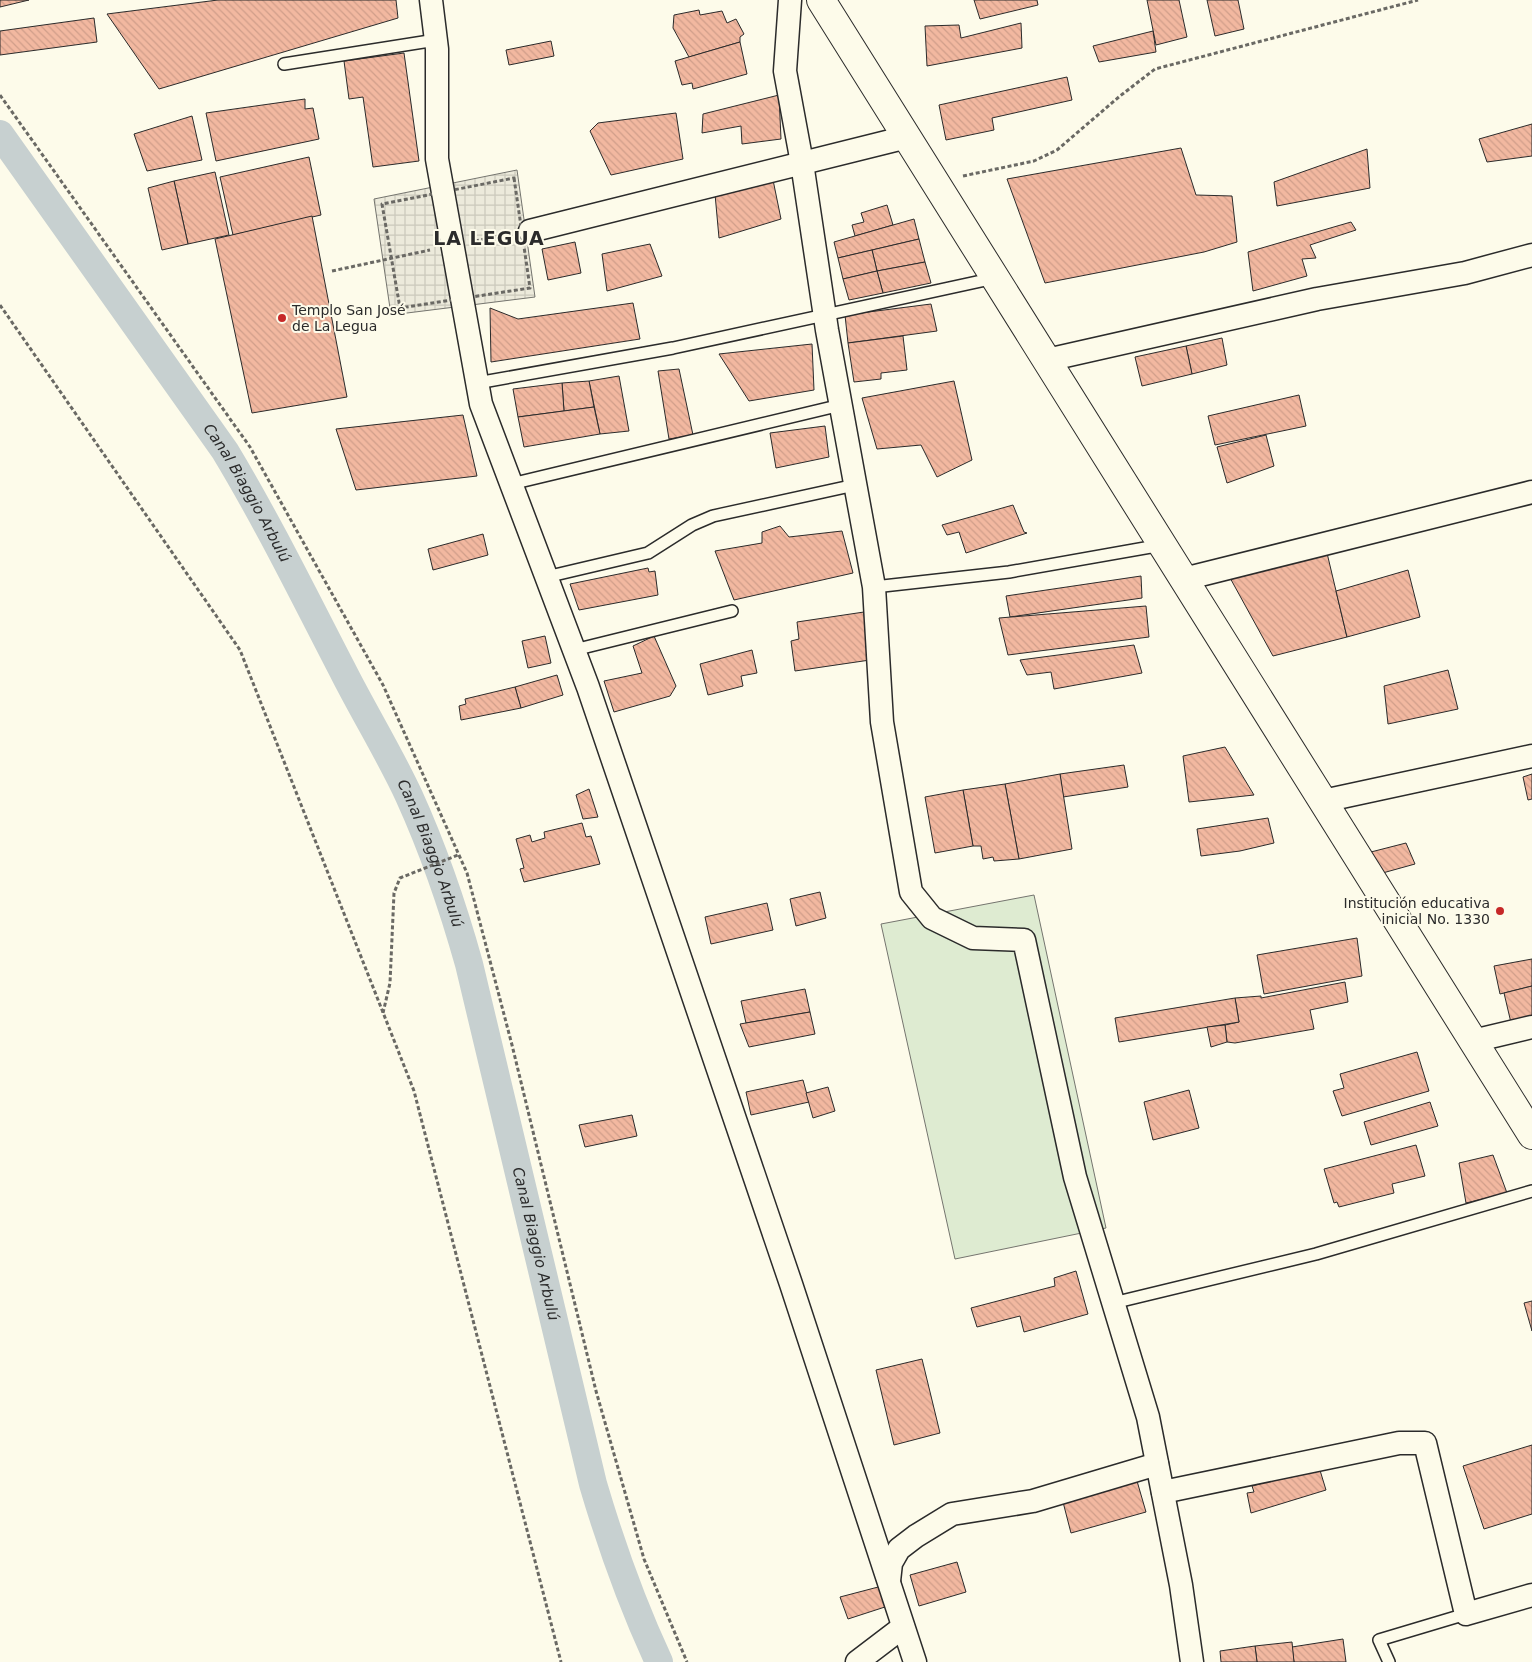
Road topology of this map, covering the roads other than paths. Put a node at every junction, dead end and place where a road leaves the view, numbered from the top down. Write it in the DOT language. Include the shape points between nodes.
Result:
graph roads {
  1 [pos="431,0"];
  2 [pos="790,0"];
  3 [pos="821,0"];
  4 [pos="436,40"];
  5 [pos="284,64"];
  6 [pos="907,137"];
  7 [pos="802,163"];
  8 [pos="530,231"];
  9 [pos="1532,255"];
  10 [pos="995,278"];
  11 [pos="825,315"];
  12 [pos="1047,360"];
  13 [pos="477,383"];
  14 [pos="841,405"];
  15 [pos="511,484"];
  16 [pos="855,485"];
  17 [pos="1532,492"];
  18 [pos="1162,545"];
  19 [pos="546,577"];
  20 [pos="1184,579"];
  21 [pos="874,587"];
  22 [pos="732,611"];
  23 [pos="574,650"];
  24 [pos="1532,756"];
  25 [pos="1323,801"];
  26 [pos="1532,1027"];
  27 [pos="1473,1041"];
  28 [pos="1532,1135"];
  29 [pos="1532,1190"];
  30 [pos="1113,1303"];
  31 [pos="1157,1464"];
  32 [pos="1162,1492"];
  33 [pos="888,1581"];
  34 [pos="1532,1595"];
  35 [pos="1466,1614"];
  36 [pos="904,1627"];
  37 [pos="857,1662"];
  38 [pos="914,1662"];
  39 [pos="1192,1662"];
  40 [pos="1388,1662"];
  1 -- 4 [label="street"];
  2 -- 7 [label="street" via="785,72"];
  3 -- 6 [label="main road"];
  4 -- 5 [label="lane"];
  4 -- 13 [label="street" via="437,159"];
  6 -- 7 [label="street"];
  6 -- 10 [label="main road"];
  7 -- 8 [label="street"];
  7 -- 11 [label="street"];
  9 -- 12 [label="street" via="1465,273 1317,299"];
  10 -- 11 [label="lane"];
  10 -- 12 [label="main road"];
  11 -- 13 [label="lane" via="673,348"];
  11 -- 14 [label="street"];
  12 -- 18 [label="main road"];
  13 -- 15 [label="street" via="481,404"];
  14 -- 15 [label="lane"];
  14 -- 16 [label="street"];
  15 -- 19 [label="street"];
  16 -- 19 [label="lane" via="713,516 692,525 648,553"];
  16 -- 21 [label="street"];
  17 -- 20 [label="street"];
  18 -- 20 [label="main road"];
  18 -- 21 [label="lane" via="1008,572"];
  19 -- 23 [label="street"];
  20 -- 25 [label="main road"];
  21 -- 30 [label="street" via="882,722 911,892 932,918 973,938 1024,940 1075,1176"];
  22 -- 23 [label="lane"];
  23 -- 33 [label="street" via="791,1284"];
  24 -- 25 [label="street"];
  25 -- 27 [label="main road"];
  26 -- 27 [label="street"];
  27 -- 28 [label="main road"];
  29 -- 30 [label="lane" via="1316,1254"];
  30 -- 31 [label="street" via="1148,1417"];
  31 -- 32 [label="street"];
  31 -- 33 [label="street" via="1033,1501 952,1514 900,1549 891,1563"];
  32 -- 35 [label="street" via="1399,1443 1425,1443"];
  32 -- 39 [label="street"];
  33 -- 36 [label="street"];
  34 -- 35 [label="street"];
  35 -- 40 [label="lane" via="1379,1640"];
  36 -- 37 [label="street"];
  36 -- 38 [label="street"];
}
